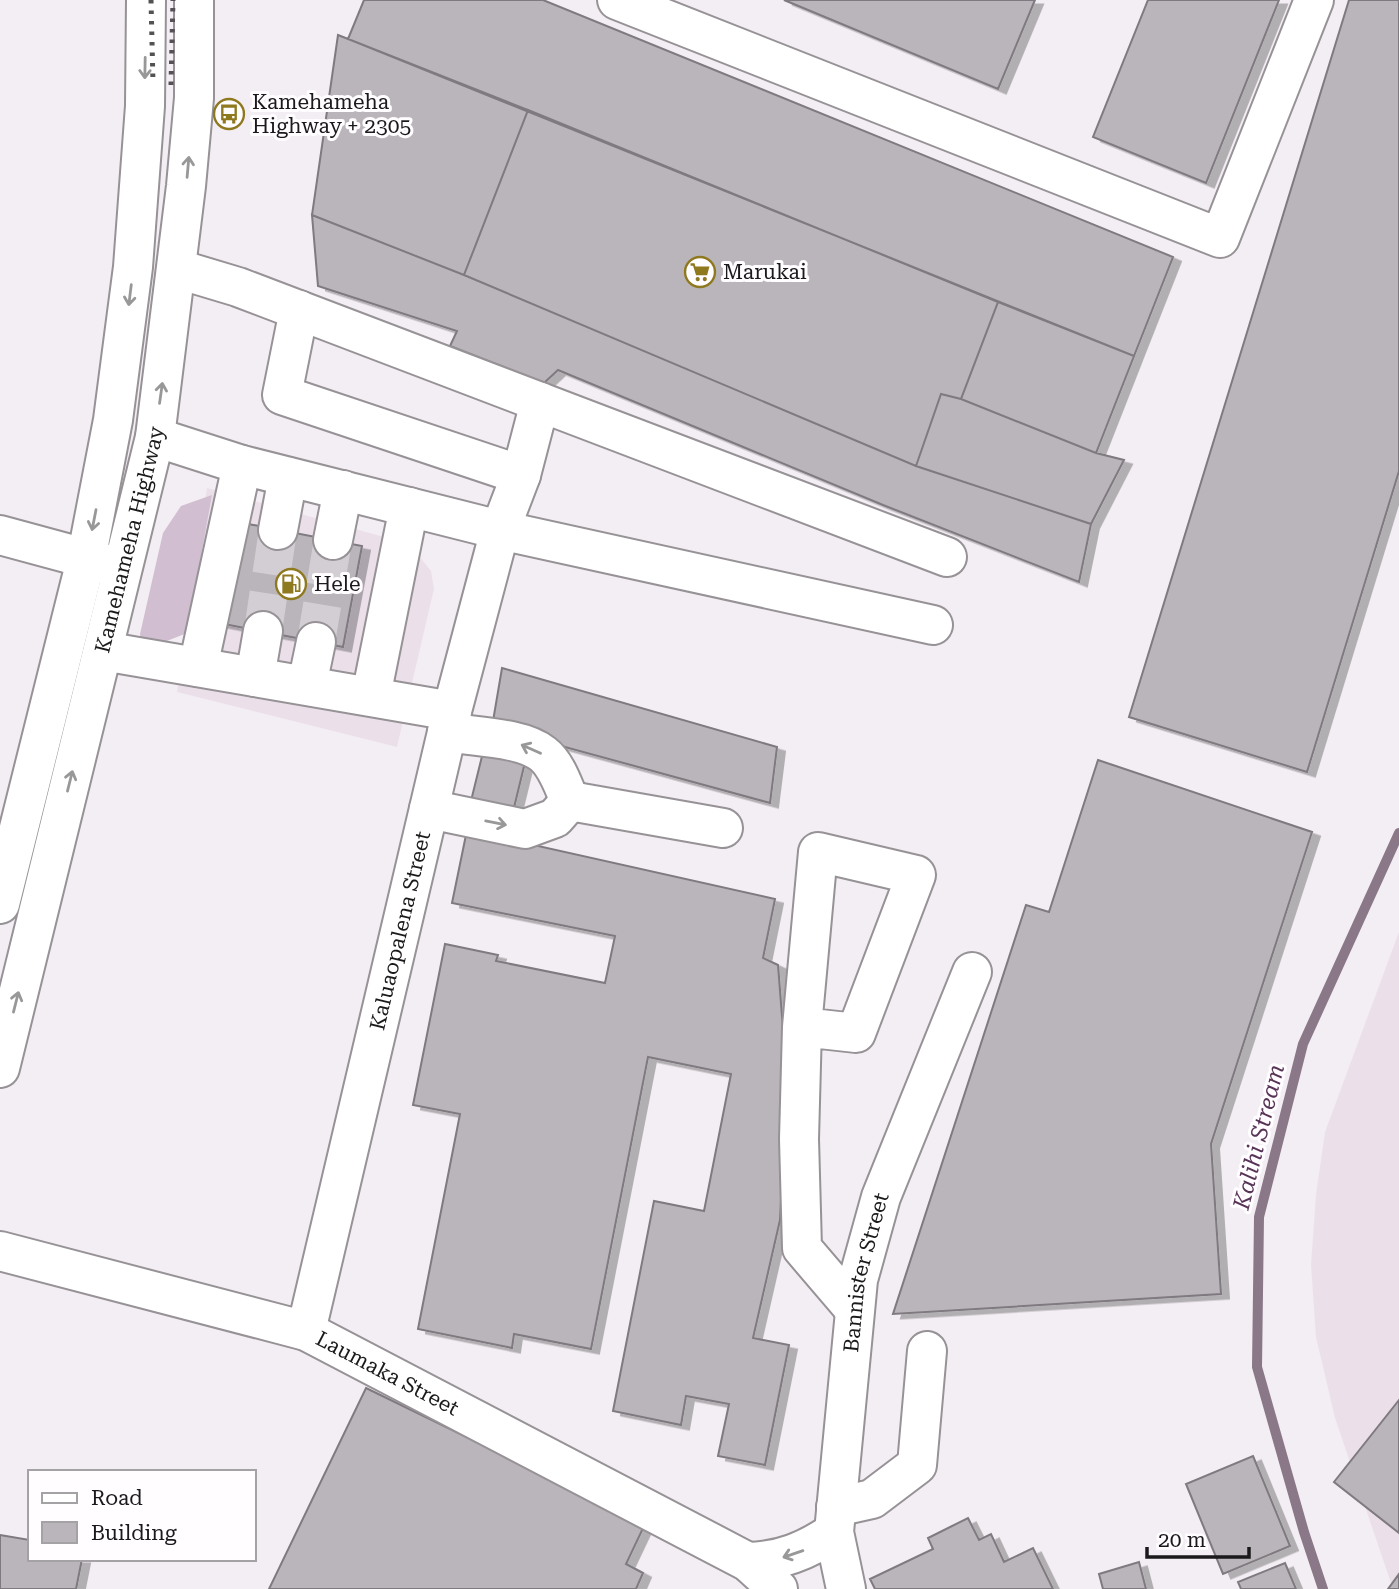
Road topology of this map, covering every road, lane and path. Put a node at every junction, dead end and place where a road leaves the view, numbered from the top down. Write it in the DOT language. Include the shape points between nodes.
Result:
graph roads {
  1 [pos="146,0"];
  2 [pos="194,0"];
  3 [pos="617,0"];
  4 [pos="1314,0"];
  5 [pos="177,269"];
  6 [pos="299,310"];
  7 [pos="540,402"];
  8 [pos="155,437"];
  9 [pos="242,465"];
  10 [pos="521,475"];
  11 [pos="288,477"];
  12 [pos="344,491"];
  13 [pos="410,507"];
  14 [pos="278,530"];
  15 [pos="500,530"];
  16 [pos="0,535"];
  17 [pos="333,540"];
  18 [pos="947,557"];
  19 [pos="86,560"];
  20 [pos="123,568"];
  21 [pos="933,625"];
  22 [pos="262,631"];
  23 [pos="316,642"];
  24 [pos="103,652"];
  25 [pos="198,667"];
  26 [pos="255,677"];
  27 [pos="307,685"];
  28 [pos="371,696"];
  29 [pos="450,722"];
  30 [pos="570,802"];
  31 [pos="429,809"];
  32 [pos="723,828"];
  33 [pos="0,904"];
  34 [pos="972,972"];
  35 [pos="802,1027"];
  36 [pos="0,1068"];
  37 [pos="0,1251"];
  38 [pos="854,1309"];
  39 [pos="306,1331"];
  40 [pos="927,1351"];
  41 [pos="835,1520"];
  42 [pos="748,1562"];
  43 [pos="778,1589"];
  44 [pos="846,1589"];
  1 -- 19 [label="street, Kamehameha Highway, one-way" via="145,106 133,267 113,420"];
  5 -- 2 [label="street, Kamehameha Highway, one-way" via="194,98"];
  3 -- 4 [label="street" via="1220,238"];
  5 -- 6 [label="street"];
  8 -- 5 [label="street, Kamehameha Highway, one-way"];
  6 -- 7 [label="street"];
  6 -- 10 [label="street" via="282,395"];
  7 -- 10 [label="street, Kaluaopalena Street"];
  7 -- 18 [label="street"];
  8 -- 9 [label="street"];
  8 -- 20 [label="street, Kamehameha Highway"];
  9 -- 11 [label="street"];
  9 -- 25 [label="street"];
  10 -- 15 [label="street, Kaluaopalena Street"];
  11 -- 12 [label="street"];
  11 -- 14 [label="street"];
  12 -- 13 [label="street"];
  12 -- 17 [label="street"];
  13 -- 15 [label="street"];
  13 -- 28 [label="street"];
  15 -- 21 [label="street"];
  15 -- 29 [label="street, Kaluaopalena Street"];
  16 -- 19 [label="street"];
  19 -- 20 [label="street"];
  19 -- 33 [label="street, Kamehameha Highway"];
  20 -- 24 [label="street, Kamehameha Highway"];
  22 -- 26 [label="street"];
  23 -- 27 [label="street"];
  24 -- 25 [label="street"];
  36 -- 24 [label="street, Kamehameha Highway, one-way"];
  25 -- 26 [label="street"];
  26 -- 27 [label="street"];
  27 -- 28 [label="street"];
  28 -- 29 [label="street"];
  30 -- 29 [label="street, one-way" via="544,755"];
  29 -- 31 [label="street, Kaluaopalena Street"];
  31 -- 30 [label="street, one-way" via="525,828 555,818"];
  30 -- 32 [label="street"];
  31 -- 39 [label="street, Kaluaopalena Street"];
  34 -- 38 [label="street, Bannister Street" via="881,1198"];
  35 -- 35 [label="street" via="818,852 916,875 856,1033"];
  35 -- 38 [label="street" via="802,1248"];
  37 -- 39 [label="street, Laumaka Street"];
  38 -- 41 [label="street, Bannister Street"];
  39 -- 42 [label="street, Laumaka Street"];
  40 -- 41 [label="street" via="917,1465"];
  41 -- 42 [label="street, one-way" via="803,1551 771,1561"];
  41 -- 44 [label="street, Bannister Street"];
  42 -- 43 [label="street, Laumaka Street"];
}
